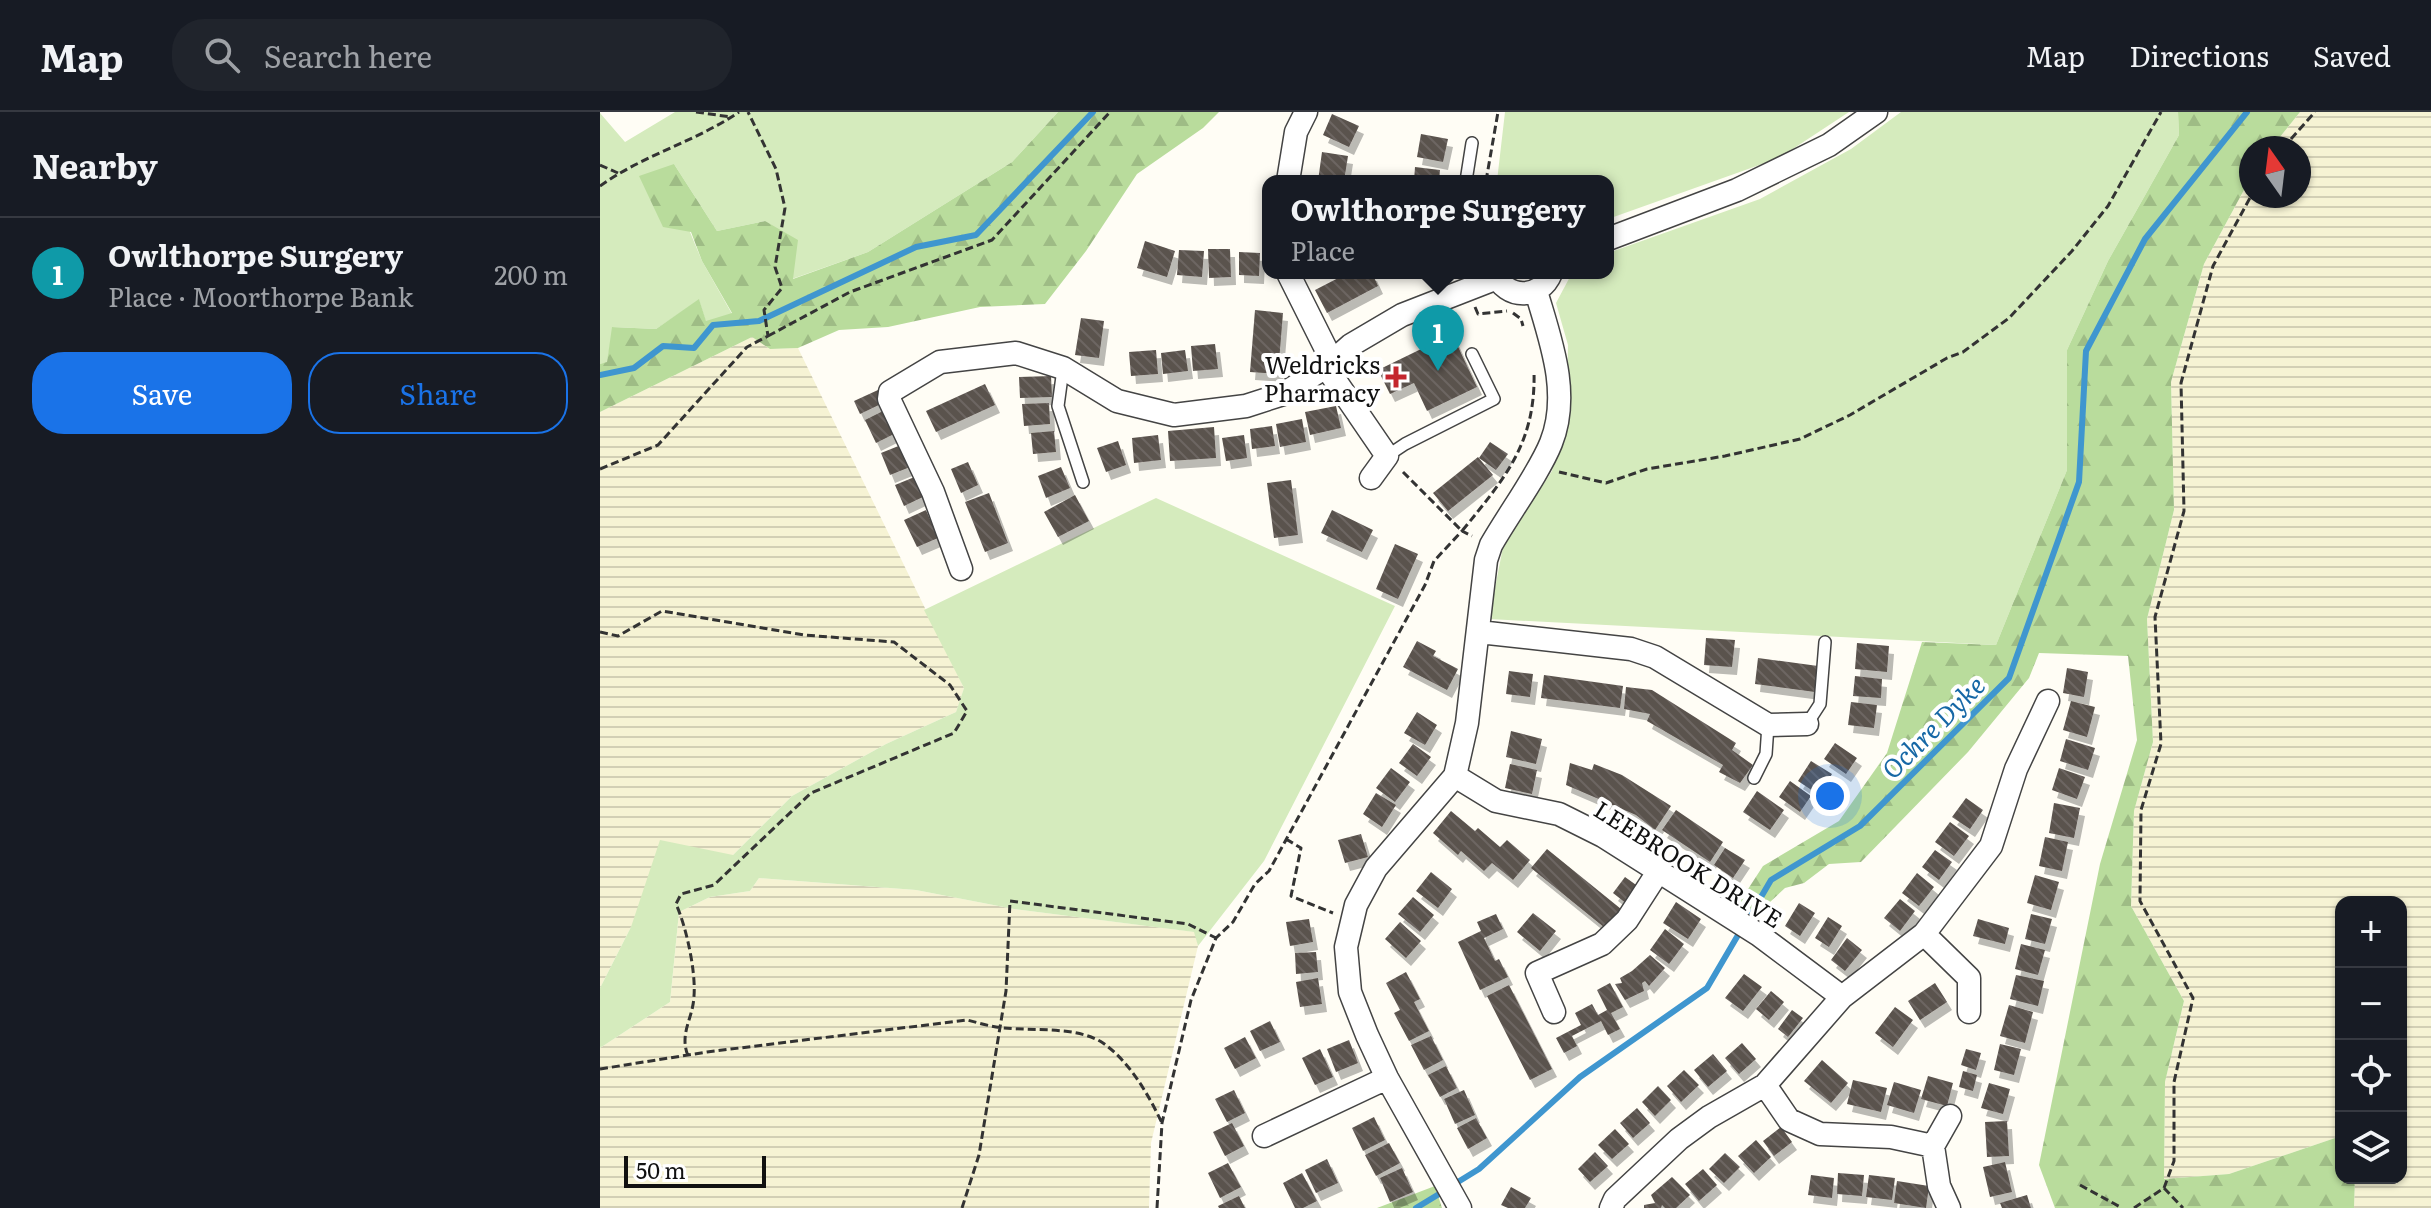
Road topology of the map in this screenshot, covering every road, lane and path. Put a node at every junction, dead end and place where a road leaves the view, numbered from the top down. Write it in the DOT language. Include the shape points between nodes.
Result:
graph roads {
  1 [pos="696,112"];
  2 [pos="739,112"];
  3 [pos="748,112"];
  4 [pos="1110,112"];
  5 [pos="1306,112"];
  6 [pos="1498,112"];
  7 [pos="1876,112"];
  8 [pos="2161,112"];
  9 [pos="2315,112"];
  10 [pos="731,117"];
  11 [pos="2294,136"];
  12 [pos="1472,143"];
  13 [pos="600,165"];
  14 [pos="618,173"];
  15 [pos="1289,175"];
  16 [pos="1467,175"];
  17 [pos="1487,175"];
  18 [pos="600,186"];
  19 [pos="2244,208"];
  20 [pos="1614,237"];
  21 [pos="1291,279"];
  22 [pos="1440,279"];
  23 [pos="1489,279"];
  24 [pos="1498,279"];
  25 [pos="1548,279"];
  26 [pos="1536,291"];
  27 [pos="1444,299"];
  28 [pos="768,336"];
  29 [pos="1472,354"];
  30 [pos="1329,364"];
  31 [pos="1063,368"];
  32 [pos="1387,456"];
  33 [pos="1539,464"];
  34 [pos="600,469"];
  35 [pos="1371,478"];
  36 [pos="1083,482"];
  37 [pos="1462,531"];
  38 [pos="1491,545"];
  39 [pos="961,569"];
  40 [pos="600,632"];
  41 [pos="1479,632"];
  42 [pos="1825,642"];
  43 [pos="2048,701"];
  44 [pos="1807,724"];
  45 [pos="1768,725"];
  46 [pos="1455,776"];
  47 [pos="1754,778"];
  48 [pos="1286,839"];
  49 [pos="1658,872"];
  50 [pos="1352,920"];
  51 [pos="1924,934"];
  52 [pos="1216,938"];
  53 [pos="1842,997"];
  54 [pos="1554,1012"];
  55 [pos="1969,1012"];
  56 [pos="999,1028"];
  57 [pos="688,1056"];
  58 [pos="600,1069"];
  59 [pos="1387,1078"];
  60 [pos="1765,1085"];
  61 [pos="1950,1116"];
  62 [pos="1162,1123"];
  63 [pos="1264,1136"];
  64 [pos="1933,1146"];
  65 [pos="2080,1185"];
  66 [pos="2164,1188"];
  67 [pos="1460,1207"];
  68 [pos="962,1208"];
  69 [pos="1157,1208"];
  70 [pos="1611,1208"];
  71 [pos="1949,1208"];
  72 [pos="2122,1208"];
  73 [pos="2134,1208"];
  74 [pos="2183,1208"];
  1 -- 10 [label="path"];
  2 -- 10 [label="path"];
  3 -- 28 [label="path" via="776,169 785,208 775,267 782,288 764,310"];
  4 -- 28 [label="path" via="992,240 850,292"];
  5 -- 15 [label="street" via="1296,132"];
  6 -- 17 [label="path"];
  7 -- 20 [label="street" via="1829,145 1737,190"];
  8 -- 33 [label="path" via="2108,206 2072,251 2009,318 1963,352 1800,439 1647,469 1606,483"];
  9 -- 11 [label="path"];
  10 -- 14 [label="path"];
  12 -- 16 [label="lane"];
  13 -- 14 [label="path"];
  14 -- 18 [label="path"];
  19 -- 66 [label="path" via="2213,266 2181,383 2184,511 2155,617 2161,744 2141,810 2140,901 2193,998 2174,1082 2174,1161"];
  21 -- 30 [label="street"];
  22 -- 27 [label="lane"];
  23 -- 27 [label="street"];
  24 -- 26 [label="street" via="1515,293"];
  25 -- 26 [label="street"];
  26 -- 33 [label="street" via="1555,355 1559,401 1552,442"];
  27 -- 30 [label="street" via="1402,315"];
  28 -- 34 [label="path" via="747,347 658,445"];
  29 -- 32 [label="lane" via="1494,399"];
  30 -- 31 [label="street" via="1271,398 1174,415 1117,401"];
  30 -- 32 [label="street"];
  31 -- 36 [label="lane" via="1058,406"];
  31 -- 39 [label="street" via="1016,353 940,362 890,392"];
  32 -- 35 [label="street"];
  32 -- 37 [label="path"];
  33 -- 38 [label="street"];
  37 -- 38 [label="path"];
  37 -- 48 [label="path" via="1434,561"];
  38 -- 41 [label="street"];
  40 -- 57 [label="path" via="618,636 662,611 804,635 894,642 950,685 967,711 954,733 811,793 714,885 681,894 676,904 685,924 694,995 682,1041"];
  41 -- 45 [label="street" via="1631,649 1655,657"];
  41 -- 46 [label="street"];
  42 -- 44 [label="lane" via="1820,704"];
  43 -- 51 [label="street" via="2016,769 1991,846"];
  44 -- 45 [label="street"];
  45 -- 47 [label="lane" via="1766,754"];
  46 -- 49 [label="street, LEEBROOK DRIVE" via="1496,801 1559,814"];
  46 -- 50 [label="street" via="1376,868"];
  48 -- 50 [label="path" via="1301,848 1291,896"];
  48 -- 52 [label="path" via="1233,922"];
  49 -- 53 [label="street, LEEBROOK DRIVE" via="1759,935"];
  49 -- 54 [label="street" via="1627,920 1602,944 1537,973"];
  50 -- 59 [label="street" via="1346,947 1350,992"];
  51 -- 53 [label="street"];
  51 -- 55 [label="street" via="1969,978"];
  52 -- 56 [label="path" via="1188,924 1010,901"];
  52 -- 62 [label="path" via="1191,1000"];
  53 -- 60 [label="street"];
  56 -- 57 [label="path" via="967,1020"];
  56 -- 62 [label="path" via="1076,1034 1101,1042 1150,1097"];
  56 -- 68 [label="path" via="979,1155"];
  57 -- 58 [label="path"];
  59 -- 63 [label="street"];
  59 -- 67 [label="street"];
  60 -- 64 [label="street" via="1789,1120 1820,1134 1891,1137"];
  60 -- 70 [label="street" via="1679,1139"];
  61 -- 64 [label="street"];
  62 -- 69 [label="path"];
  64 -- 71 [label="street" via="1939,1186"];
  65 -- 72 [label="path"];
  66 -- 73 [label="path"];
  66 -- 74 [label="path"];
}
